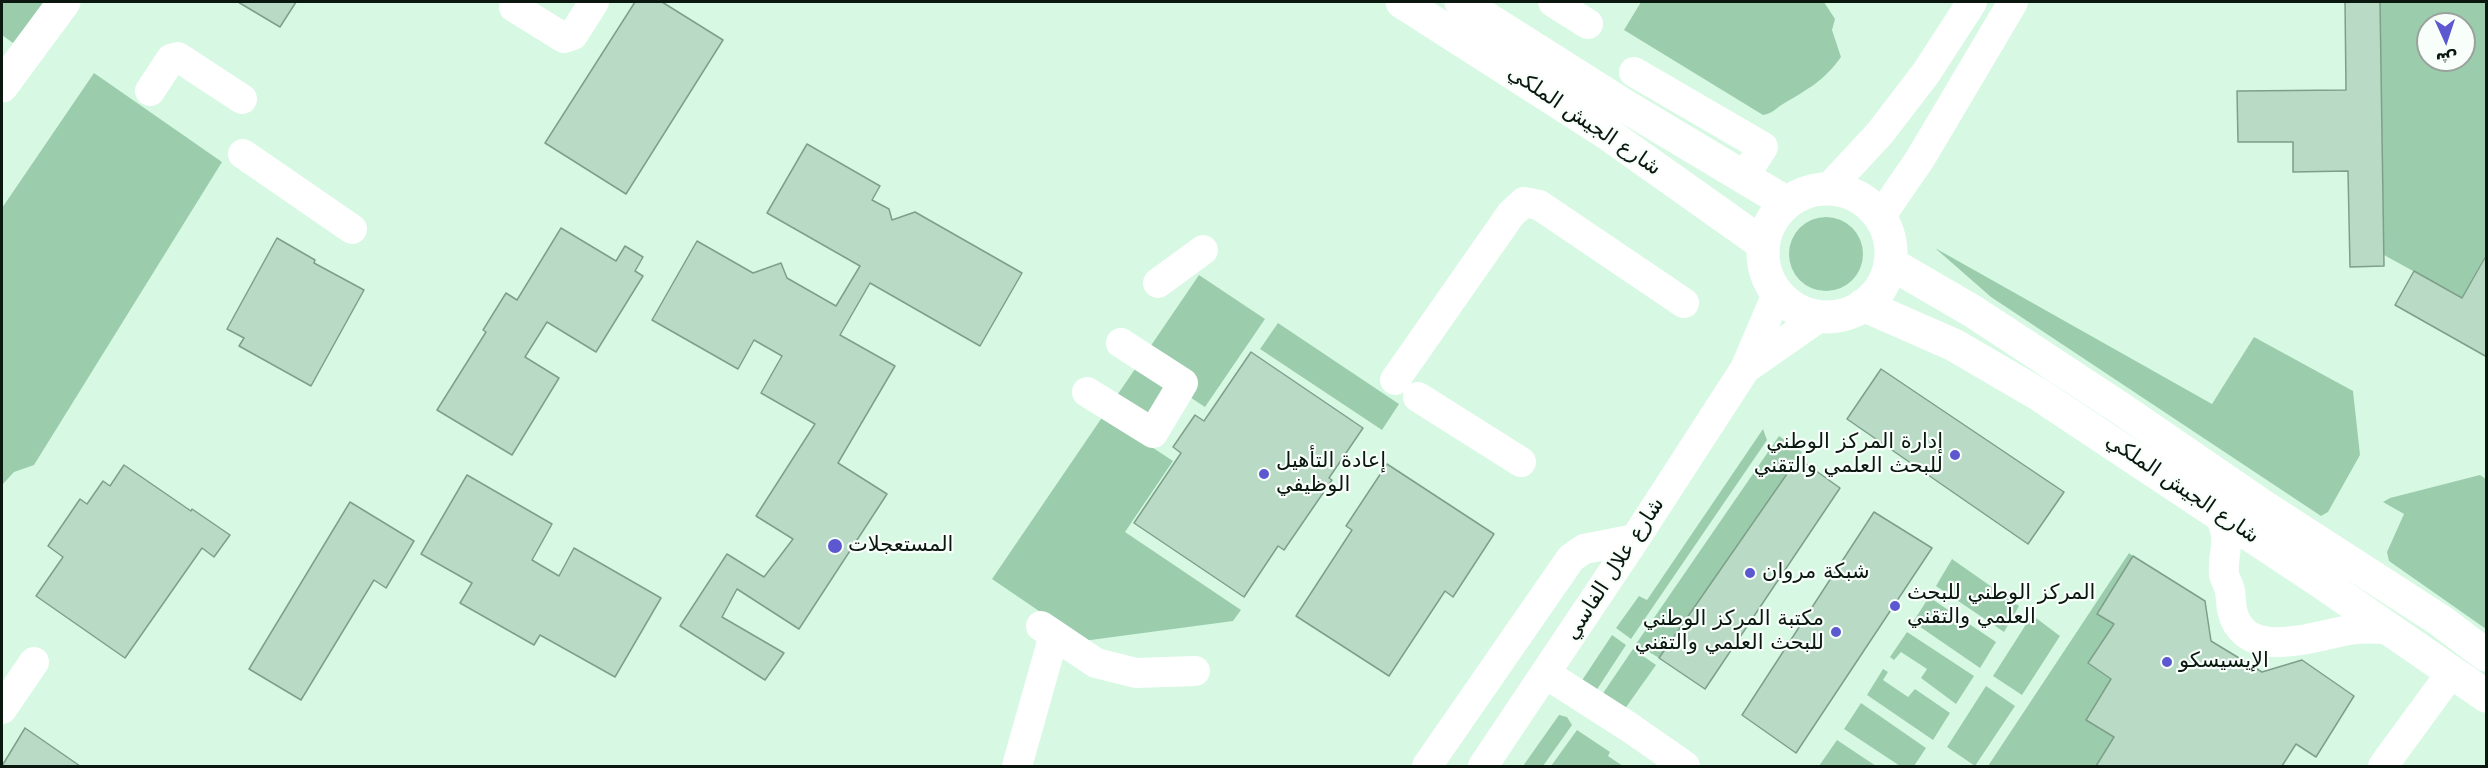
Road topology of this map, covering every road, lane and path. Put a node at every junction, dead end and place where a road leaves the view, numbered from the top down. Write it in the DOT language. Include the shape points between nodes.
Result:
graph roads {
  1 [pos="64,2"];
  2 [pos="594,2"];
  3 [pos="1402,2"];
  4 [pos="1461,2"];
  5 [pos="1553,2"];
  6 [pos="1972,2"];
  7 [pos="2013,2"];
  8 [pos="530,9"];
  9 [pos="1588,24"];
  10 [pos="1634,72"];
  11 [pos="2,86"];
  12 [pos="150,91"];
  13 [pos="242,99"];
  14 [pos="243,154"];
  15 [pos="1744,177"];
  16 [pos="1828,189"];
  17 [pos="1787,203"];
  18 [pos="1880,217"];
  19 [pos="352,229"];
  20 [pos="1763,244"];
  21 [pos="1203,250"];
  22 [pos="1890,263"];
  23 [pos="1158,283"];
  24 [pos="1777,294"];
  25 [pos="1684,303"];
  26 [pos="1863,305"];
  27 [pos="1821,316"];
  28 [pos="1121,343"];
  29 [pos="1745,369"];
  30 [pos="1087,392"];
  31 [pos="1521,462"];
  32 [pos="2220,516"];
  33 [pos="1635,540"];
  34 [pos="2390,630"];
  35 [pos="2487,655"];
  36 [pos="34,662"];
  37 [pos="1196,671"];
  38 [pos="2451,673"];
  39 [pos="1546,674"];
  40 [pos="2487,696"];
  41 [pos="2,709"];
  42 [pos="1032,716"];
  43 [pos="998,766"];
  44 [pos="1017,766"];
  45 [pos="1427,766"];
  46 [pos="1483,766"];
  47 [pos="1685,766"];
  48 [pos="2383,766"];
  1 -- 11 [label="main road"];
  2 -- 8 [label="street" via="569,38"];
  3 -- 20 [label="main road, شارع الجيش الملكي" via="1605,132"];
  4 -- 15 [label="main road, شارع الجيش الملكي"];
  5 -- 9 [label="street"];
  6 -- 16 [label="street" via="1880,133"];
  7 -- 18 [label="street" via="1920,159"];
  10 -- 15 [label="street" via="1763,147"];
  12 -- 13 [label="street" via="171,58 178,57"];
  14 -- 19 [label="street"];
  15 -- 17 [label="main road, شارع الجيش الملكي"];
  16 -- 17 [label="main road" via="1806,192"];
  16 -- 18 [label="main road" via="1848,192 1866,202"];
  17 -- 20 [label="main road" via="1775,214"];
  18 -- 22 [label="main road" via="1889,239"];
  20 -- 24 [label="main road" via="1763,262"];
  21 -- 23 [label="street"];
  22 -- 26 [label="main road" via="1881,287"];
  22 -- 35 [label="main road, شارع الجيش الملكي" via="1974,312"];
  24 -- 27 [label="main road" via="1804,313"];
  24 -- 29 [label="street, شارع علال الفاسي"];
  25 -- 31 [label="street" via="1539,204 1524,202 1505,223 1407,388"];
  26 -- 27 [label="main road" via="1835,316"];
  26 -- 32 [label="main road, شارع الجيش الملكي" via="1954,345 2007,375"];
  27 -- 29 [label="street, شارع علال الفاسي"];
  28 -- 30 [label="street" via="1184,384 1153,433"];
  29 -- 33 [label="street, شارع علال الفاسي"];
  32 -- 34 [label="main road, شارع الجيش الملكي"];
  32 -- 34 [label="street" via="2228,540 2224,573 2234,617 2247,633 2276,643 2371,628"];
  33 -- 39 [label="street, شارع علال الفاسي"];
  33 -- 45 [label="street" via="1584,549 1571,558"];
  34 -- 38 [label="main road, شارع الجيش الملكي"];
  36 -- 41 [label="street"];
  37 -- 42 [label="street" via="1136,673 1096,663 1047,631"];
  38 -- 40 [label="main road, شارع الجيش الملكي"];
  38 -- 48 [label="street"];
  39 -- 46 [label="street, شارع علال الفاسي"];
  39 -- 47 [label="street"];
  42 -- 43 [label="street"];
  42 -- 44 [label="street"];
}
